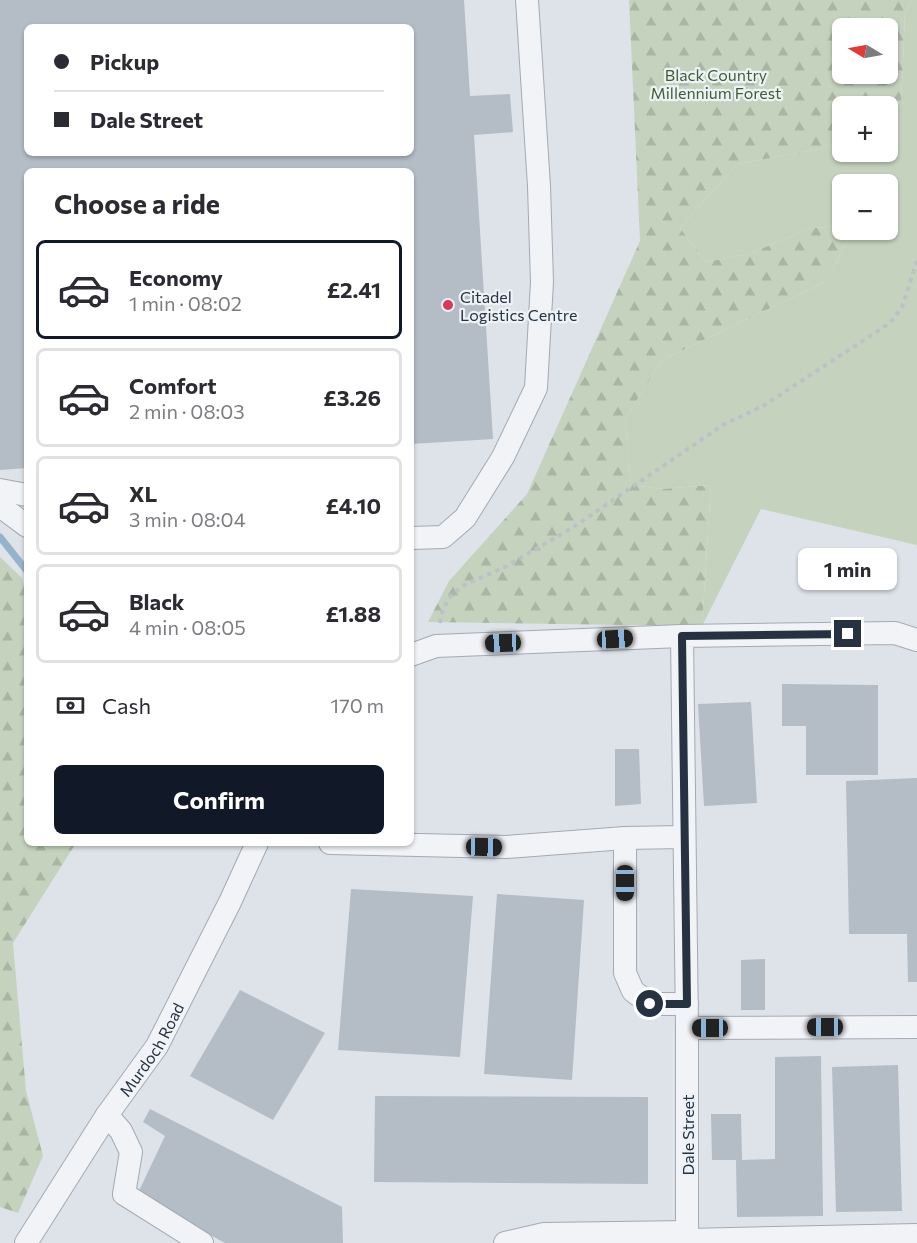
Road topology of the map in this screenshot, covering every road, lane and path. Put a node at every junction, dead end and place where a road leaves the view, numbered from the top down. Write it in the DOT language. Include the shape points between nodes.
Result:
graph roads {
  1 [pos="527,0"];
  2 [pos="917,261"];
  3 [pos="0,489"];
  4 [pos="24,494"];
  5 [pos="0,506"];
  6 [pos="24,524"];
  7 [pos="414,538"];
  8 [pos="682,636"];
  9 [pos="917,640"];
  10 [pos="436,646"];
  11 [pos="414,654"];
  12 [pos="684,837"];
  13 [pos="625,838"];
  14 [pos="414,845"];
  15 [pos="256,846"];
  16 [pos="687,1004"];
  17 [pos="917,1027"];
  18 [pos="687,1028"];
  19 [pos="107,1115"];
  20 [pos="917,1235"];
  21 [pos="687,1238"];
  22 [pos="26,1243"];
  23 [pos="202,1243"];
  24 [pos="505,1243"];
  1 -- 7 [label="street" via="542,282 536,388 503,457 465,518 443,537"];
  2 -- 10 [label="path" via="902,307 890,323 764,406 723,425 572,528 507,566 462,586 448,599 441,615"];
  3 -- 4 [label="street"];
  5 -- 6 [label="street"];
  8 -- 9 [label="street" via="895,633"];
  8 -- 10 [label="street"];
  8 -- 12 [label="street, Dale Street"];
  10 -- 11 [label="street"];
  12 -- 13 [label="street"];
  12 -- 16 [label="street, Dale Street"];
  13 -- 14 [label="street" via="506,847"];
  13 -- 16 [label="street" via="625,973 633,991 650,1004"];
  15 -- 19 [label="street, Murdoch Road" via="157,1046"];
  16 -- 18 [label="street, Dale Street"];
  17 -- 18 [label="street"];
  18 -- 21 [label="street, Dale Street"];
  19 -- 22 [label="street, Murdoch Road"];
  19 -- 23 [label="street" via="121,1131 131,1152 124,1194"];
  20 -- 21 [label="street"];
  21 -- 24 [label="street" via="544,1233"];
}
